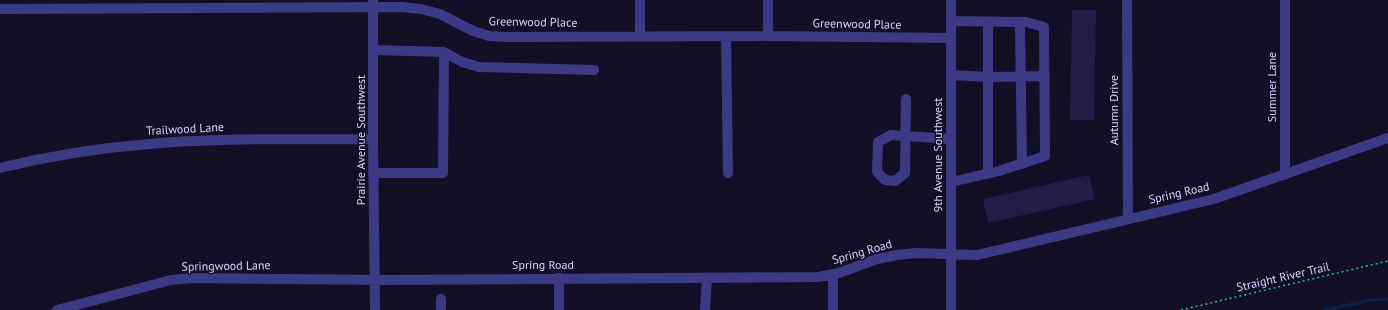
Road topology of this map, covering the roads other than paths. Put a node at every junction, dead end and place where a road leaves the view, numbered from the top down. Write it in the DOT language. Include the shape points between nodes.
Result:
graph roads {
  1 [pos="640,0"];
  2 [pos="768,0"];
  3 [pos="951,0"];
  4 [pos="1127,0"];
  5 [pos="1285,0"];
  6 [pos="110,4"];
  7 [pos="374,4"];
  8 [pos="0,9"];
  9 [pos="951,21"];
  10 [pos="988,22"];
  11 [pos="1020,22"];
  12 [pos="640,36"];
  13 [pos="726,36"];
  14 [pos="768,36"];
  15 [pos="951,38"];
  16 [pos="373,50"];
  17 [pos="444,52"];
  18 [pos="594,70"];
  19 [pos="951,75"];
  20 [pos="1021,76"];
  21 [pos="1044,76"];
  22 [pos="988,77"];
  23 [pos="906,99"];
  24 [pos="906,136"];
  25 [pos="1388,138"];
  26 [pos="373,139"];
  27 [pos="951,139"];
  28 [pos="1022,164"];
  29 [pos="0,168"];
  30 [pos="374,173"];
  31 [pos="728,173"];
  32 [pos="988,174"];
  33 [pos="1285,175"];
  34 [pos="951,182"];
  35 [pos="1128,219"];
  36 [pos="951,255"];
  37 [pos="833,274"];
  38 [pos="559,278"];
  39 [pos="707,278"];
  40 [pos="374,279"];
  41 [pos="441,299"];
  42 [pos="57,310"];
  43 [pos="374,310"];
  44 [pos="441,310"];
  45 [pos="559,310"];
  46 [pos="705,310"];
  47 [pos="833,310"];
  48 [pos="951,310"];
  1 -- 12 [label="street"];
  2 -- 14 [label="street"];
  3 -- 9 [label="street, 9th Avenue Southwest"];
  4 -- 35 [label="street, Autumn Drive"];
  5 -- 33 [label="street, Summer Lane"];
  6 -- 7 [label="street, Greenwood Place"];
  6 -- 8 [label="street, Greenwood Place"];
  7 -- 12 [label="street, Greenwood Place" via="421,9 440,14 473,31 490,36"];
  7 -- 16 [label="street, Prairie Avenue Southwest"];
  9 -- 10 [label="street"];
  9 -- 15 [label="street, 9th Avenue Southwest"];
  10 -- 11 [label="street"];
  10 -- 22 [label="street"];
  11 -- 20 [label="street"];
  11 -- 21 [label="street" via="1044,27"];
  12 -- 13 [label="street, Greenwood Place"];
  13 -- 14 [label="street, Greenwood Place"];
  13 -- 31 [label="street"];
  14 -- 15 [label="street, Greenwood Place"];
  15 -- 19 [label="street, 9th Avenue Southwest"];
  16 -- 17 [label="street"];
  16 -- 26 [label="street, Prairie Avenue Southwest"];
  17 -- 18 [label="street" via="462,62 479,67"];
  17 -- 30 [label="street" via="443,173"];
  19 -- 22 [label="street"];
  19 -- 27 [label="street, 9th Avenue Southwest"];
  20 -- 21 [label="street"];
  20 -- 22 [label="street"];
  20 -- 28 [label="street"];
  21 -- 28 [label="street" via="1045,156"];
  22 -- 32 [label="street"];
  23 -- 24 [label="street"];
  24 -- 24 [label="street" via="891,135 878,142 877,172 885,180 895,181 905,173"];
  24 -- 27 [label="street"];
  25 -- 33 [label="street, Spring Road"];
  26 -- 29 [label="street, Trailwood Lane" via="205,140 150,143 42,158"];
  26 -- 30 [label="street, Prairie Avenue Southwest"];
  27 -- 34 [label="street, 9th Avenue Southwest"];
  28 -- 32 [label="street"];
  30 -- 40 [label="street, Prairie Avenue Southwest"];
  32 -- 34 [label="street"];
  33 -- 35 [label="street, Spring Road" via="1214,199"];
  34 -- 36 [label="street, 9th Avenue Southwest"];
  35 -- 36 [label="street, Spring Road" via="977,255"];
  36 -- 37 [label="street, Spring Road" via="897,255"];
  36 -- 48 [label="street, 9th Avenue Southwest"];
  37 -- 39 [label="street, Spring Road" via="818,277"];
  37 -- 47 [label="street"];
  38 -- 39 [label="street, Spring Road"];
  38 -- 40 [label="street, Spring Road"];
  38 -- 45 [label="street"];
  39 -- 46 [label="street"];
  40 -- 42 [label="street, Springwood Lane" via="171,280"];
  40 -- 43 [label="street, Prairie Avenue Southwest"];
  41 -- 44 [label="street"];
}
